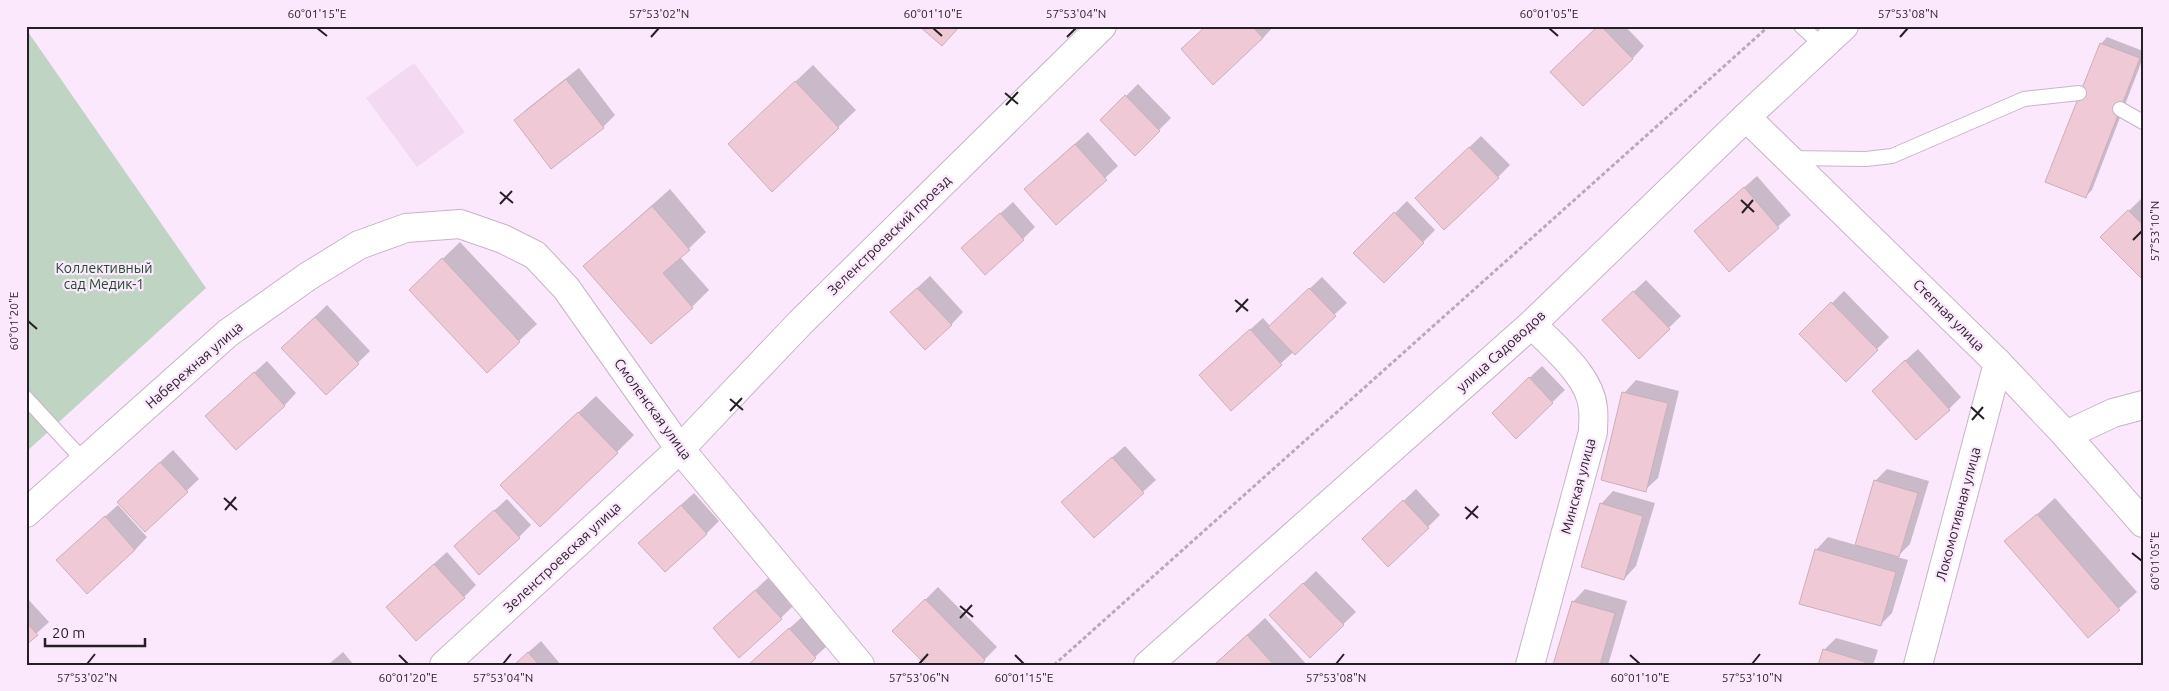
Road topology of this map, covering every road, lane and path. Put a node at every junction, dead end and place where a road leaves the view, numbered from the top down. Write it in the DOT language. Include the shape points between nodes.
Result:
graph roads {
  1 [pos="1102,26"];
  2 [pos="1769,26"];
  3 [pos="1801,26"];
  4 [pos="1844,26"];
  5 [pos="1823,46"];
  6 [pos="2079,93"];
  7 [pos="2120,109"];
  8 [pos="1746,117"];
  9 [pos="2143,122"];
  10 [pos="1790,158"];
  11 [pos="406,228"];
  12 [pos="1532,324"];
  13 [pos="1998,363"];
  14 [pos="26,398"];
  15 [pos="2143,405"];
  16 [pos="2066,435"];
  17 [pos="680,449"];
  18 [pos="84,460"];
  19 [pos="26,513"];
  20 [pos="2143,522"];
  21 [pos="444,665"];
  22 [pos="860,665"];
  23 [pos="1054,665"];
  24 [pos="1148,665"];
  25 [pos="1530,665"];
  26 [pos="1918,665"];
  1 -- 17 [label="street, Зеленстроевский проезд" via="800,323"];
  2 -- 23 [label="path"];
  3 -- 5 [label="lane"];
  4 -- 5 [label="street, улица Садоводов"];
  5 -- 8 [label="street, улица Садоводов"];
  6 -- 10 [label="lane" via="2024,99 1892,156"];
  7 -- 9 [label="lane"];
  8 -- 10 [label="street, Степная улица"];
  8 -- 12 [label="street, улица Садоводов"];
  10 -- 13 [label="street, Степная улица"];
  11 -- 17 [label="street, Смоленская улица" via="460,224 503,239 535,255 566,288"];
  11 -- 18 [label="street, Набережная улица" via="359,245 228,332"];
  12 -- 24 [label="street, улица Садоводов"];
  12 -- 25 [label="street, Минская улица" via="1586,386 1593,407 1593,432"];
  13 -- 16 [label="street, Степная улица"];
  13 -- 26 [label="street, Локомотивная улица"];
  14 -- 18 [label="lane"];
  15 -- 16 [label="street" via="2113,413"];
  16 -- 20 [label="street, Степная улица"];
  17 -- 21 [label="street, Зеленстроевская улица"];
  17 -- 22 [label="street, Смоленская улица"];
  18 -- 19 [label="street, Набережная улица"];
}
